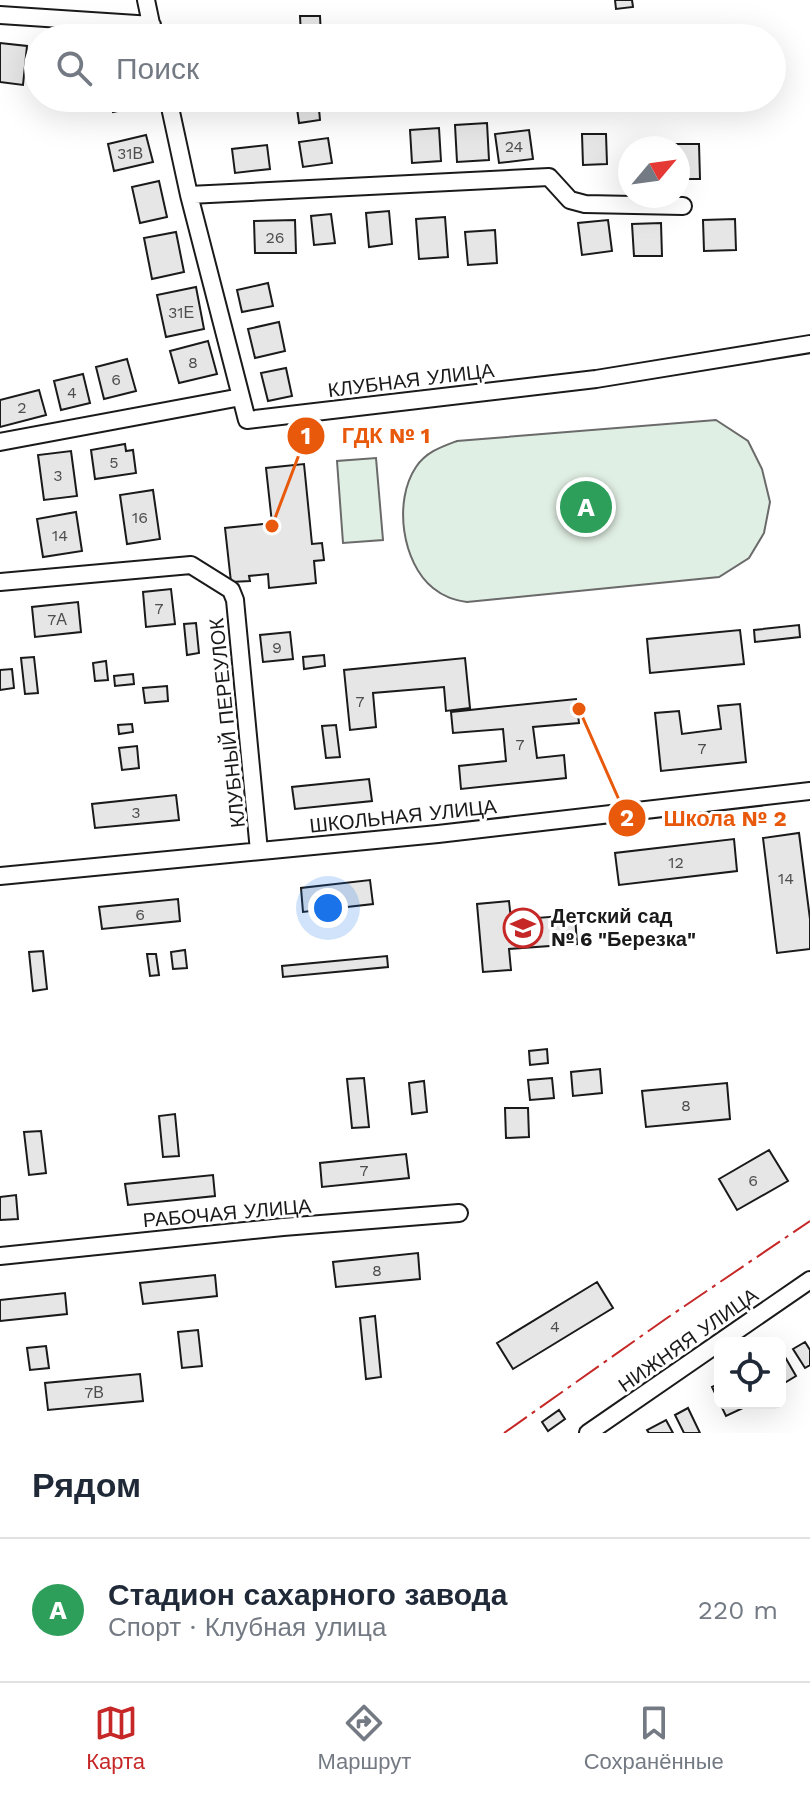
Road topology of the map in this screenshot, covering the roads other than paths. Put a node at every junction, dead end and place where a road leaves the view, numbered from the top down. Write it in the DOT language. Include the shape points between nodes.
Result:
graph roads {
  1 [pos="146,0"];
  2 [pos="0,15"];
  3 [pos="86,24"];
  4 [pos="151,24"];
  5 [pos="171,112"];
  6 [pos="189,195"];
  7 [pos="618,205"];
  8 [pos="810,344"];
  9 [pos="241,397"];
  10 [pos="0,442"];
  11 [pos="0,582"];
  12 [pos="810,791"];
  13 [pos="259,851"];
  14 [pos="0,876"];
  15 [pos="459,1213"];
  16 [pos="0,1256"];
  17 [pos="810,1280"];
  18 [pos="588,1433"];
  1 -- 4 [label="street"];
  2 -- 3 [label="street"];
  5 -- 6 [label="street"];
  6 -- 7 [label="street" via="549,177 570,200"];
  6 -- 9 [label="street"];
  8 -- 9 [label="street, КЛУБНАЯ УЛИЦА" via="596,379 247,420"];
  9 -- 10 [label="street"];
  11 -- 13 [label="street, КЛУБНЫЙ ПЕРЕУЛОК" via="191,565 231,590"];
  12 -- 13 [label="street, ШКОЛЬНАЯ УЛИЦА"];
  13 -- 14 [label="street, ШКОЛЬНАЯ УЛИЦА"];
  15 -- 16 [label="street, РАБОЧАЯ УЛИЦА"];
  17 -- 18 [label="street, НИЖНЯЯ УЛИЦА"];
}
